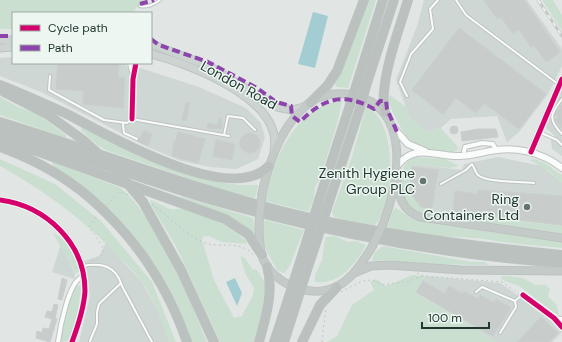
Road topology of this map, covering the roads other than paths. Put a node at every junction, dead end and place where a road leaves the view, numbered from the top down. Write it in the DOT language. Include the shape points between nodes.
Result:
graph roads {
  1 [pos="160,0"];
  2 [pos="364,0"];
  3 [pos="383,0"];
  4 [pos="394,0"];
  5 [pos="408,0"];
  6 [pos="438,0"];
  7 [pos="456,0"];
  8 [pos="140,6"];
  9 [pos="0,40"];
  10 [pos="12,40"];
  11 [pos="152,44"];
  12 [pos="0,48"];
  13 [pos="12,48"];
  14 [pos="152,54"];
  15 [pos="130,64"];
  16 [pos="136,64"];
  17 [pos="50,76"];
  18 [pos="133,79"];
  19 [pos="561,82"];
  20 [pos="0,85"];
  21 [pos="0,90"];
  22 [pos="407,96"];
  23 [pos="562,99"];
  24 [pos="308,105"];
  25 [pos="385,113"];
  26 [pos="132,119"];
  27 [pos="0,122"];
  28 [pos="123,124"];
  29 [pos="391,125"];
  30 [pos="0,130"];
  31 [pos="255,130"];
  32 [pos="538,132"];
  33 [pos="562,134"];
  34 [pos="224,135"];
  35 [pos="229,136"];
  36 [pos="0,138"];
  37 [pos="137,139"];
  38 [pos="562,145"];
  39 [pos="0,147"];
  40 [pos="496,150"];
  41 [pos="464,151"];
  42 [pos="428,152"];
  43 [pos="531,152"];
  44 [pos="273,154"];
  45 [pos="470,156"];
  46 [pos="472,164"];
  47 [pos="268,166"];
  48 [pos="562,168"];
  49 [pos="397,169"];
  50 [pos="534,183"];
  51 [pos="442,184"];
  52 [pos="0,200"];
  53 [pos="562,238"];
  54 [pos="562,255"];
  55 [pos="263,261"];
  56 [pos="562,263"];
  57 [pos="80,266"];
  58 [pos="562,271"];
  59 [pos="354,273"];
  60 [pos="83,277"];
  61 [pos="121,283"];
  62 [pos="337,291"];
  63 [pos="476,292"];
  64 [pos="523,295"];
  65 [pos="515,301"];
  66 [pos="554,318"];
  67 [pos="562,319"];
  68 [pos="562,326"];
  69 [pos="500,333"];
  70 [pos="90,341"];
  71 [pos="58,342"];
  72 [pos="72,342"];
  73 [pos="152,342"];
  74 [pos="186,342"];
  75 [pos="214,342"];
  76 [pos="259,342"];
  77 [pos="274,342"];
  78 [pos="284,342"];
  79 [pos="302,342"];
  1 -- 8 [label="lane"];
  2 -- 24 [label="highway" via="337,71 327,86"];
  3 -- 77 [label="highway, bridge"];
  4 -- 78 [label="highway, bridge"];
  5 -- 25 [label="highway" via="384,86 382,101"];
  6 -- 22 [label="lane" via="430,9 433,29 411,54 400,82"];
  7 -- 19 [label="lane" via="466,15"];
  9 -- 10 [label="main road"];
  11 -- 24 [label="main road, London Road" via="211,67 277,107 290,110"];
  12 -- 13 [label="main road"];
  14 -- 44 [label="main road, London Road" via="203,72 253,104 271,124 275,139"];
  15 -- 18 [label="street"];
  16 -- 18 [label="street"];
  17 -- 28 [label="lane" via="49,90 104,120"];
  18 -- 26 [label="street"];
  19 -- 32 [label="street"];
  20 -- 47 [label="highway" via="54,108 144,153 193,171 239,179 256,175"];
  21 -- 75 [label="highway, bridge" via="47,114 83,140 145,201 181,270"];
  23 -- 33 [label="lane" via="553,112 552,119 553,125"];
  24 -- 25 [label="highway" via="331,94 352,95 374,103"];
  24 -- 44 [label="highway" via="290,124"];
  25 -- 29 [label="highway"];
  26 -- 28 [label="lane"];
  26 -- 34 [label="lane"];
  27 -- 54 [label="highway" via="214,192 286,212 400,235"];
  28 -- 37 [label="lane" via="124,133"];
  29 -- 42 [label="main road" via="408,144"];
  29 -- 49 [label="highway"];
  30 -- 56 [label="highway" via="154,182 279,218 446,250"];
  31 -- 34 [label="lane" via="243,118 228,116"];
  32 -- 38 [label="lane" via="557,140"];
  32 -- 43 [label="street"];
  34 -- 35 [label="lane"];
  36 -- 55 [label="highway" via="225,219 248,234"];
  39 -- 74 [label="highway" via="26,157 57,175 104,209 150,266 170,301"];
  40 -- 41 [label="street" via="493,144 482,143 465,147"];
  40 -- 43 [label="main road"];
  40 -- 45 [label="main road"];
  42 -- 45 [label="main road"];
  42 -- 49 [label="main road" via="414,153 403,159"];
  43 -- 48 [label="main road" via="549,159"];
  44 -- 47 [label="highway"];
  45 -- 46 [label="lane"];
  46 -- 50 [label="lane" via="478,174 492,181"];
  46 -- 51 [label="lane"];
  47 -- 55 [label="highway, bridge" via="259,222"];
  49 -- 53 [label="highway" via="400,200 406,209 417,216 436,221"];
  49 -- 59 [label="highway, bridge" via="383,224 372,247"];
  52 -- 57 [label="street" via="26,206 52,222 69,242"];
  55 -- 62 [label="highway" via="282,281 299,290"];
  55 -- 76 [label="highway" via="271,284 271,294"];
  57 -- 60 [label="street"];
  57 -- 61 [label="lane" via="92,264 107,267 119,277"];
  58 -- 59 [label="highway" via="461,270 381,265"];
  59 -- 62 [label="highway"];
  60 -- 71 [label="street" via="76,280 71,290"];
  60 -- 72 [label="street" via="84,300"];
  61 -- 70 [label="lane" via="99,304 96,312 97,324"];
  61 -- 73 [label="lane"];
  62 -- 79 [label="highway" via="320,305"];
  63 -- 65 [label="lane" via="482,287"];
  64 -- 65 [label="lane"];
  64 -- 66 [label="street"];
  65 -- 69 [label="lane" via="516,307"];
  66 -- 67 [label="street"];
  66 -- 68 [label="street"];
}
